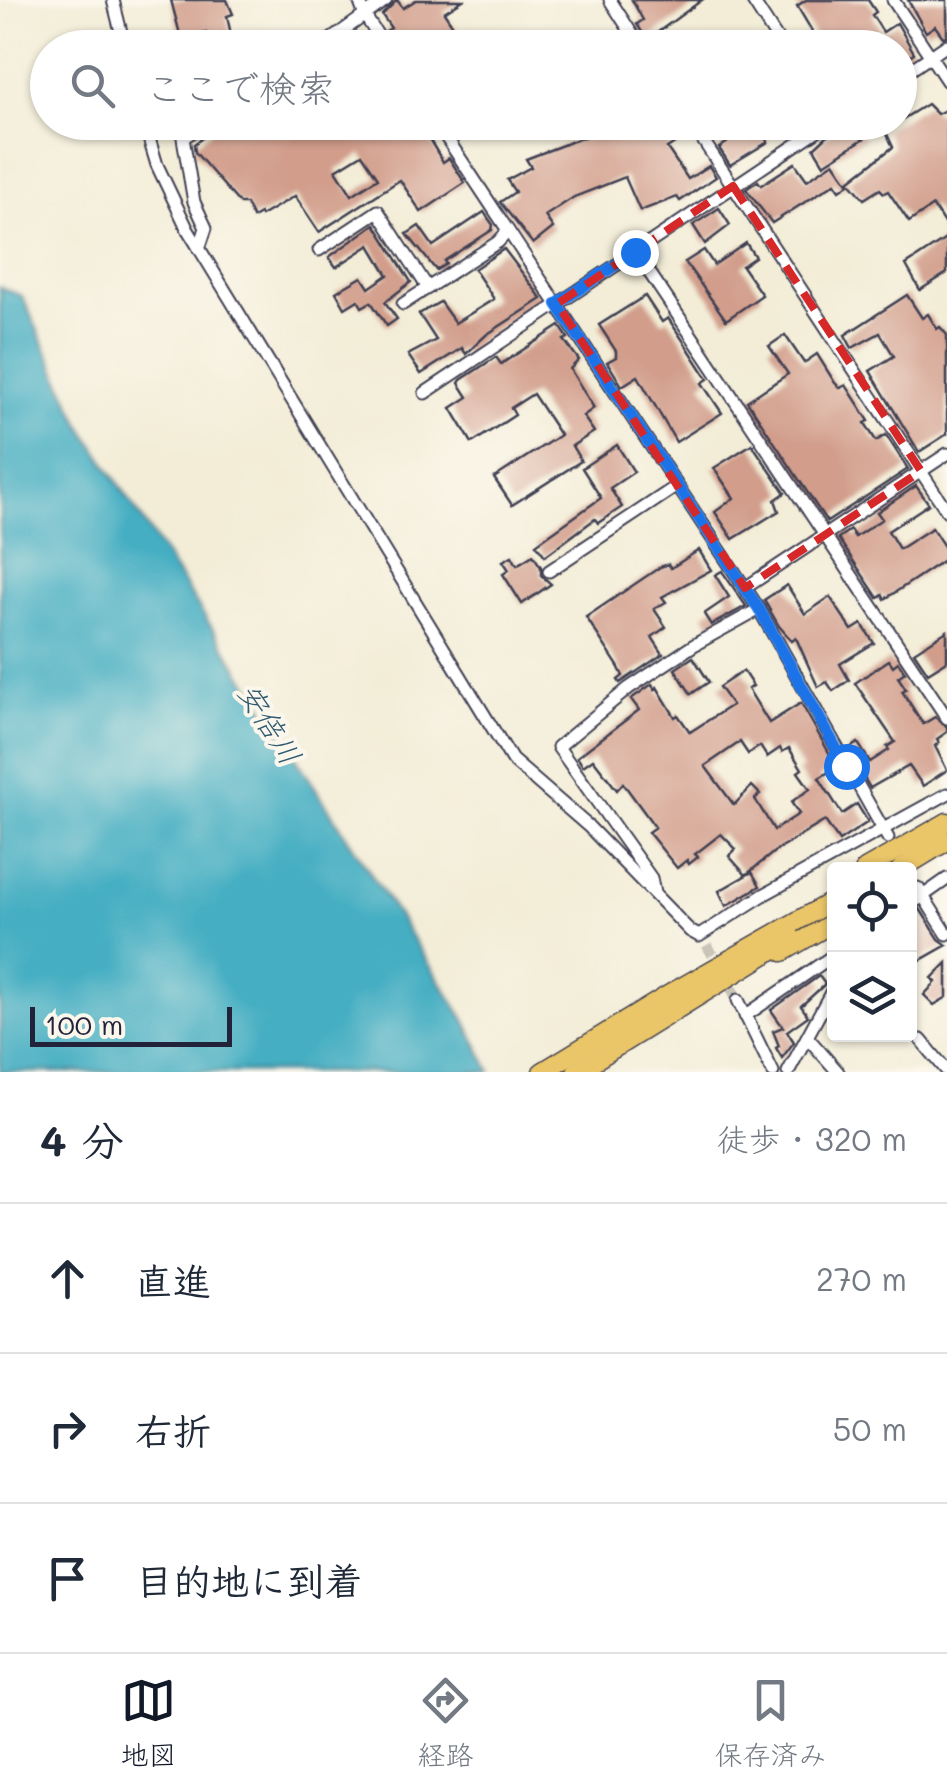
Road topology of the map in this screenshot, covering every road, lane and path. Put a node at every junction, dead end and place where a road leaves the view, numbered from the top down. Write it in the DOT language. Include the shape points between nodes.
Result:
graph roads {
  1 [pos="113,0"];
  2 [pos="359,0"];
  3 [pos="386,0"];
  4 [pos="610,0"];
  5 [pos="752,0"];
  6 [pos="893,0"];
  7 [pos="366,16"];
  8 [pos="120,30"];
  9 [pos="345,30"];
  10 [pos="375,30"];
  11 [pos="629,30"];
  12 [pos="771,30"];
  13 [pos="913,30"];
  14 [pos="917,35"];
  15 [pos="947,46"];
  16 [pos="931,56"];
  17 [pos="917,65"];
  18 [pos="947,81"];
  19 [pos="150,140"];
  20 [pos="184,140"];
  21 [pos="448,140"];
  22 [pos="703,140"];
  23 [pos="803,140"];
  24 [pos="733,186"];
  25 [pos="508,231"];
  26 [pos="198,248"];
  27 [pos="319,250"];
  28 [pos="635,252"];
  29 [pos="428,288"];
  30 [pos="403,304"];
  31 [pos="557,304"];
  32 [pos="425,392"];
  33 [pos="947,454"];
  34 [pos="921,471"];
  35 [pos="677,486"];
  36 [pos="947,511"];
  37 [pos="824,536"];
  38 [pos="549,571"];
  39 [pos="746,588"];
  40 [pos="759,609"];
  41 [pos="947,718"];
  42 [pos="947,794"];
  43 [pos="885,833"];
  44 [pos="946,837"];
  45 [pos="885,862"];
  46 [pos="900,862"];
  47 [pos="912,862"];
  48 [pos="947,879"];
  49 [pos="917,886"];
  50 [pos="827,891"];
  51 [pos="655,897"];
  52 [pos="827,904"];
  53 [pos="827,915"];
  54 [pos="827,925"];
  55 [pos="947,934"];
  56 [pos="827,960"];
  57 [pos="682,997"];
  58 [pos="738,1000"];
  59 [pos="827,1001"];
  60 [pos="745,1016"];
  61 [pos="808,1038"];
  62 [pos="921,1040"];
  63 [pos="947,1071"];
  64 [pos="542,1072"];
  65 [pos="576,1072"];
  66 [pos="773,1072"];
  67 [pos="788,1072"];
  68 [pos="838,1072"];
  1 -- 8 [label="street"];
  2 -- 7 [label="street"];
  3 -- 7 [label="street"];
  4 -- 11 [label="street"];
  5 -- 12 [label="street"];
  6 -- 13 [label="street"];
  7 -- 9 [label="street"];
  7 -- 10 [label="street"];
  14 -- 16 [label="street"];
  15 -- 16 [label="street"];
  16 -- 17 [label="street"];
  16 -- 18 [label="street"];
  19 -- 26 [label="street"];
  20 -- 26 [label="street" via="194,202 206,228"];
  21 -- 25 [label="street"];
  22 -- 24 [label="street"];
  23 -- 24 [label="street"];
  24 -- 28 [label="street"];
  24 -- 34 [label="street"];
  25 -- 29 [label="street"];
  25 -- 31 [label="street"];
  26 -- 51 [label="street" via="512,760"];
  27 -- 29 [label="street" via="378,211"];
  28 -- 31 [label="street"];
  28 -- 37 [label="street"];
  29 -- 30 [label="street"];
  31 -- 32 [label="street"];
  31 -- 35 [label="street"];
  33 -- 34 [label="street"];
  34 -- 36 [label="street"];
  34 -- 37 [label="street"];
  35 -- 38 [label="street"];
  35 -- 39 [label="street"];
  37 -- 39 [label="street"];
  37 -- 41 [label="street"];
  39 -- 40 [label="street"];
  40 -- 43 [label="street"];
  40 -- 51 [label="street" via="629,688 558,747 651,878"];
  42 -- 43 [label="street"];
  43 -- 51 [label="street" via="736,910 703,941"];
  44 -- 45 [label="highway"];
  44 -- 46 [label="highway"];
  44 -- 47 [label="highway"];
  44 -- 49 [label="highway"];
  48 -- 49 [label="street"];
  49 -- 55 [label="street"];
  50 -- 57 [label="highway" via="757,934"];
  52 -- 57 [label="highway"];
  53 -- 57 [label="highway"];
  54 -- 57 [label="highway"];
  56 -- 60 [label="street"];
  57 -- 64 [label="highway"];
  57 -- 65 [label="highway"];
  58 -- 60 [label="street"];
  59 -- 61 [label="street"];
  60 -- 66 [label="street"];
  61 -- 67 [label="street"];
  61 -- 68 [label="street"];
  62 -- 63 [label="street"];
}
